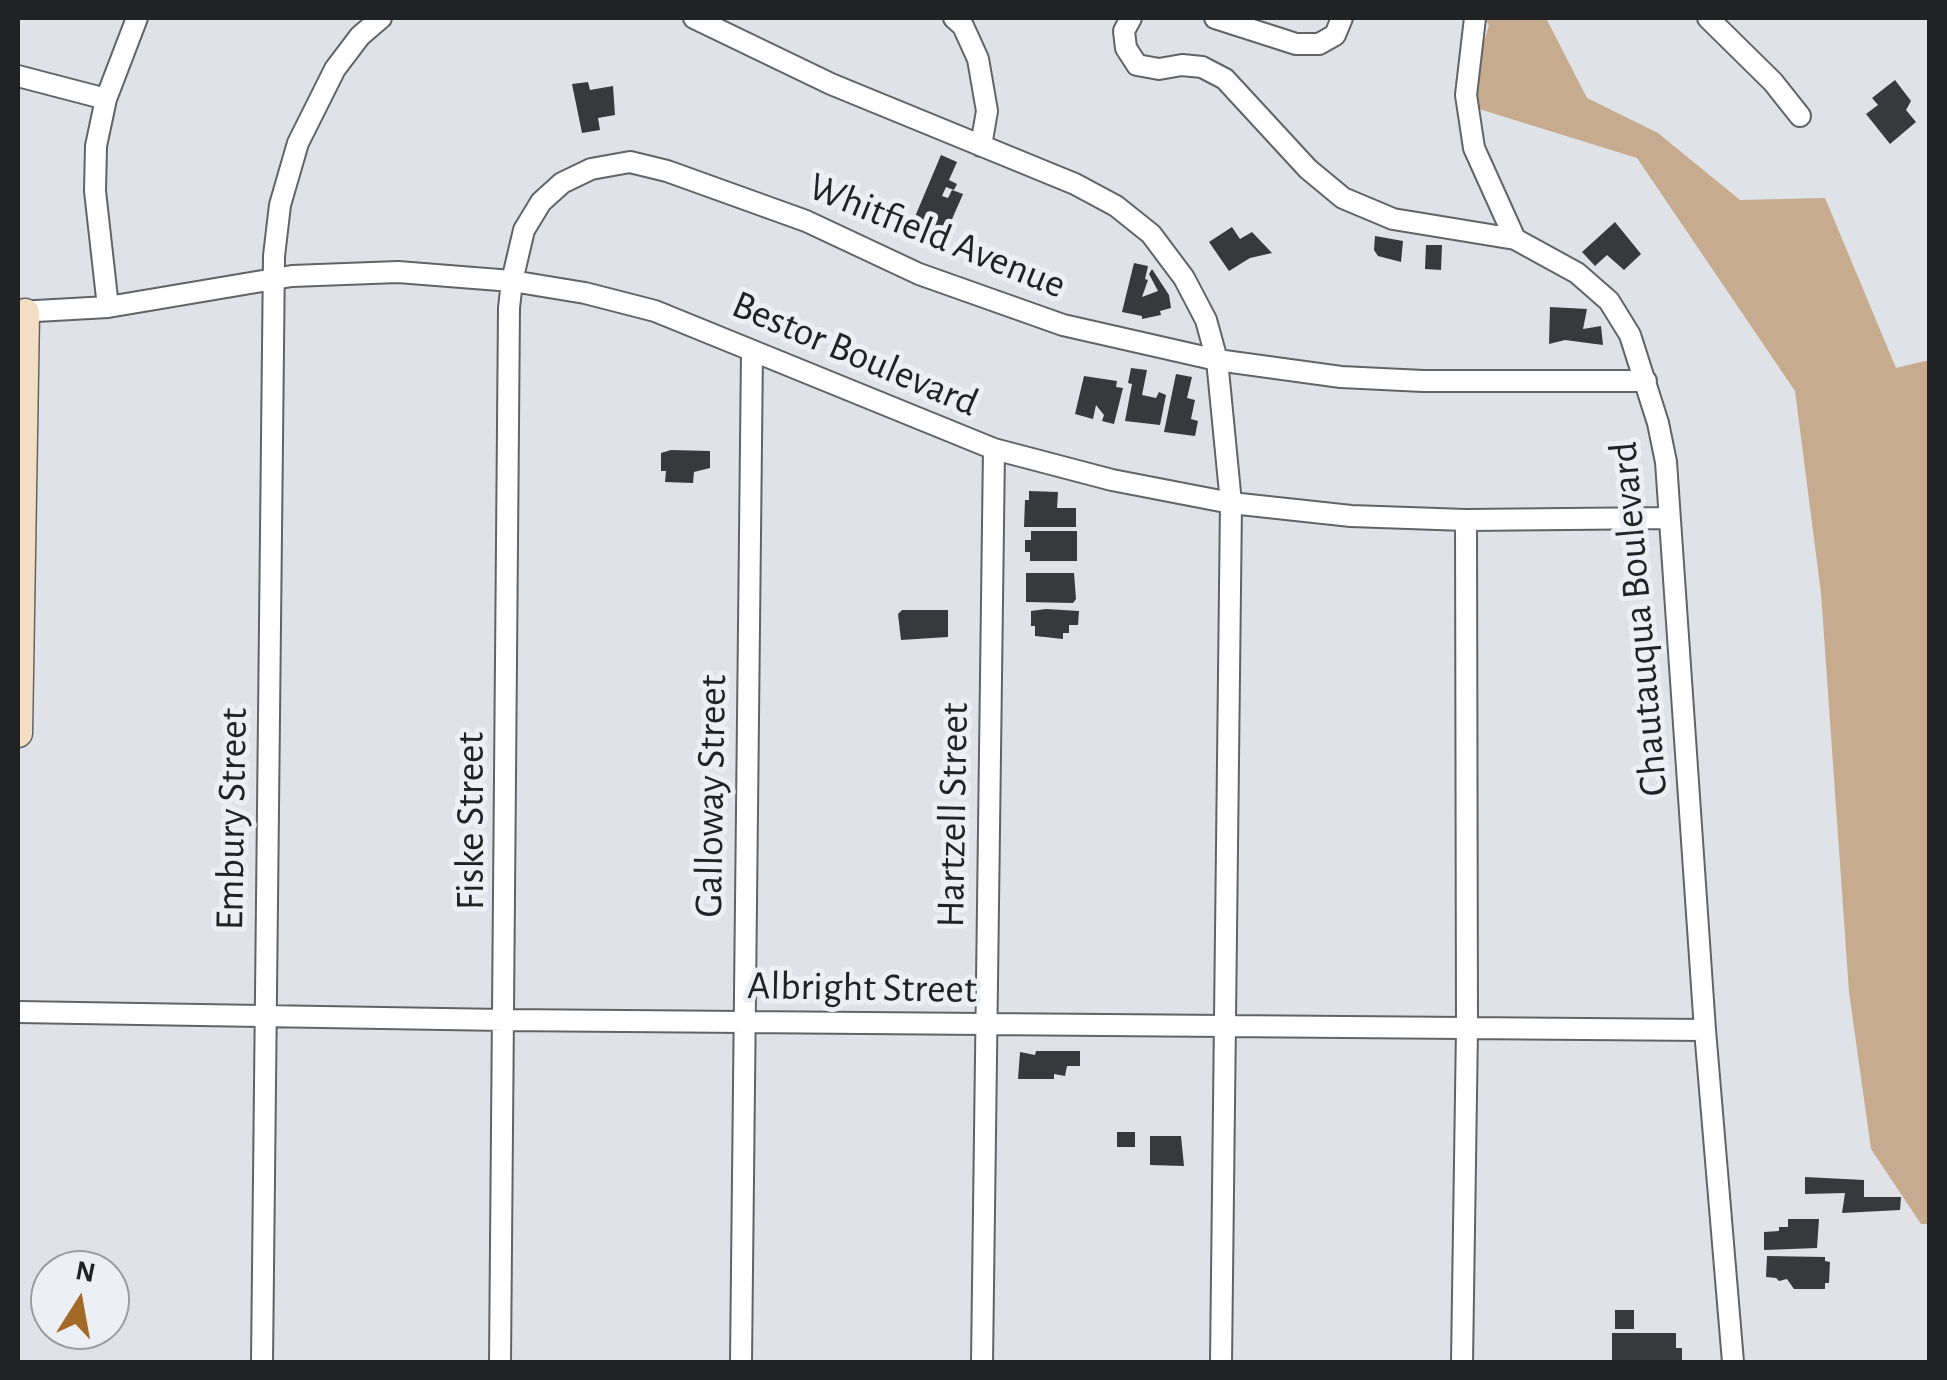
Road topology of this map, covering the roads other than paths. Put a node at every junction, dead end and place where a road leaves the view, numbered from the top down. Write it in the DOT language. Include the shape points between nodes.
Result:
graph roads {
  1 [pos="137,18"];
  2 [pos="381,18"];
  3 [pos="694,18"];
  4 [pos="954,18"];
  5 [pos="1131,18"];
  6 [pos="1214,18"];
  7 [pos="1342,18"];
  8 [pos="1474,18"];
  9 [pos="1708,18"];
  10 [pos="18,76"];
  11 [pos="106,99"];
  12 [pos="1800,116"];
  13 [pos="981,146"];
  14 [pos="1515,239"];
  15 [pos="274,277"];
  16 [pos="512,281"];
  17 [pos="108,308"];
  18 [pos="21,312"];
  19 [pos="752,350"];
  20 [pos="1218,360"];
  21 [pos="1646,381"];
  22 [pos="994,450"];
  23 [pos="1231,503"];
  24 [pos="1668,518"];
  25 [pos="1466,520"];
  26 [pos="18,733"];
  27 [pos="18,1012"];
  28 [pos="264,1015"];
  29 [pos="504,1020"];
  30 [pos="743,1021"];
  31 [pos="985,1024"];
  32 [pos="1224,1027"];
  33 [pos="1467,1028"];
  34 [pos="1705,1030"];
  35 [pos="262,1362"];
  36 [pos="500,1362"];
  37 [pos="741,1362"];
  38 [pos="982,1362"];
  39 [pos="1221,1362"];
  40 [pos="1462,1362"];
  41 [pos="1733,1362"];
  1 -- 11 [label="street"];
  2 -- 15 [label="street, Embury Street" via="335,68 298,143 280,205"];
  3 -- 13 [label="street"];
  4 -- 13 [label="street" via="978,59 987,111"];
  5 -- 14 [label="street, Chautauqua Boulevard" via="1126,48 1137,65 1202,67 1225,79 1343,198 1393,220"];
  6 -- 7 [label="street" via="1296,44 1335,36"];
  8 -- 14 [label="street" via="1466,95 1474,148"];
  9 -- 12 [label="street"];
  10 -- 11 [label="street"];
  11 -- 17 [label="street" via="94,191"];
  13 -- 20 [label="street" via="1075,184 1151,234 1184,278"];
  14 -- 21 [label="street, Chautauqua Boulevard" via="1577,273 1609,301"];
  15 -- 16 [label="street, Bestor Boulevard" via="398,272"];
  15 -- 17 [label="street, Bestor Boulevard"];
  15 -- 28 [label="street, Embury Street"];
  16 -- 19 [label="street, Bestor Boulevard" via="655,311"];
  16 -- 20 [label="street, Whitfield Avenue" via="524,230 541,202 590,169 630,162 727,191 918,274 1063,325"];
  16 -- 29 [label="street, Fiske Street"];
  17 -- 18 [label="street, Bestor Boulevard"];
  18 -- 26 [label="street"];
  19 -- 22 [label="street, Bestor Boulevard"];
  19 -- 30 [label="street, Galloway Street"];
  20 -- 21 [label="street, Whitfield Avenue" via="1423,381"];
  20 -- 23 [label="street"];
  21 -- 24 [label="street, Chautauqua Boulevard" via="1666,462"];
  22 -- 23 [label="street, Bestor Boulevard"];
  22 -- 31 [label="street, Hartzell Street"];
  23 -- 25 [label="street, Bestor Boulevard"];
  23 -- 32 [label="street"];
  24 -- 25 [label="street, Bestor Boulevard"];
  24 -- 34 [label="street, Chautauqua Boulevard"];
  25 -- 33 [label="street"];
  27 -- 28 [label="street, Albright Street"];
  28 -- 29 [label="street, Albright Street"];
  28 -- 35 [label="street, Embury Street"];
  29 -- 30 [label="street, Albright Street"];
  29 -- 36 [label="street, Fiske Street"];
  30 -- 31 [label="street, Albright Street"];
  30 -- 37 [label="street, Galloway Street"];
  31 -- 32 [label="street, Albright Street"];
  31 -- 38 [label="street, Hartzell Street"];
  32 -- 33 [label="street, Albright Street"];
  32 -- 39 [label="street"];
  33 -- 34 [label="street, Albright Street"];
  33 -- 40 [label="street"];
  34 -- 41 [label="street, Chautauqua Boulevard"];
}
